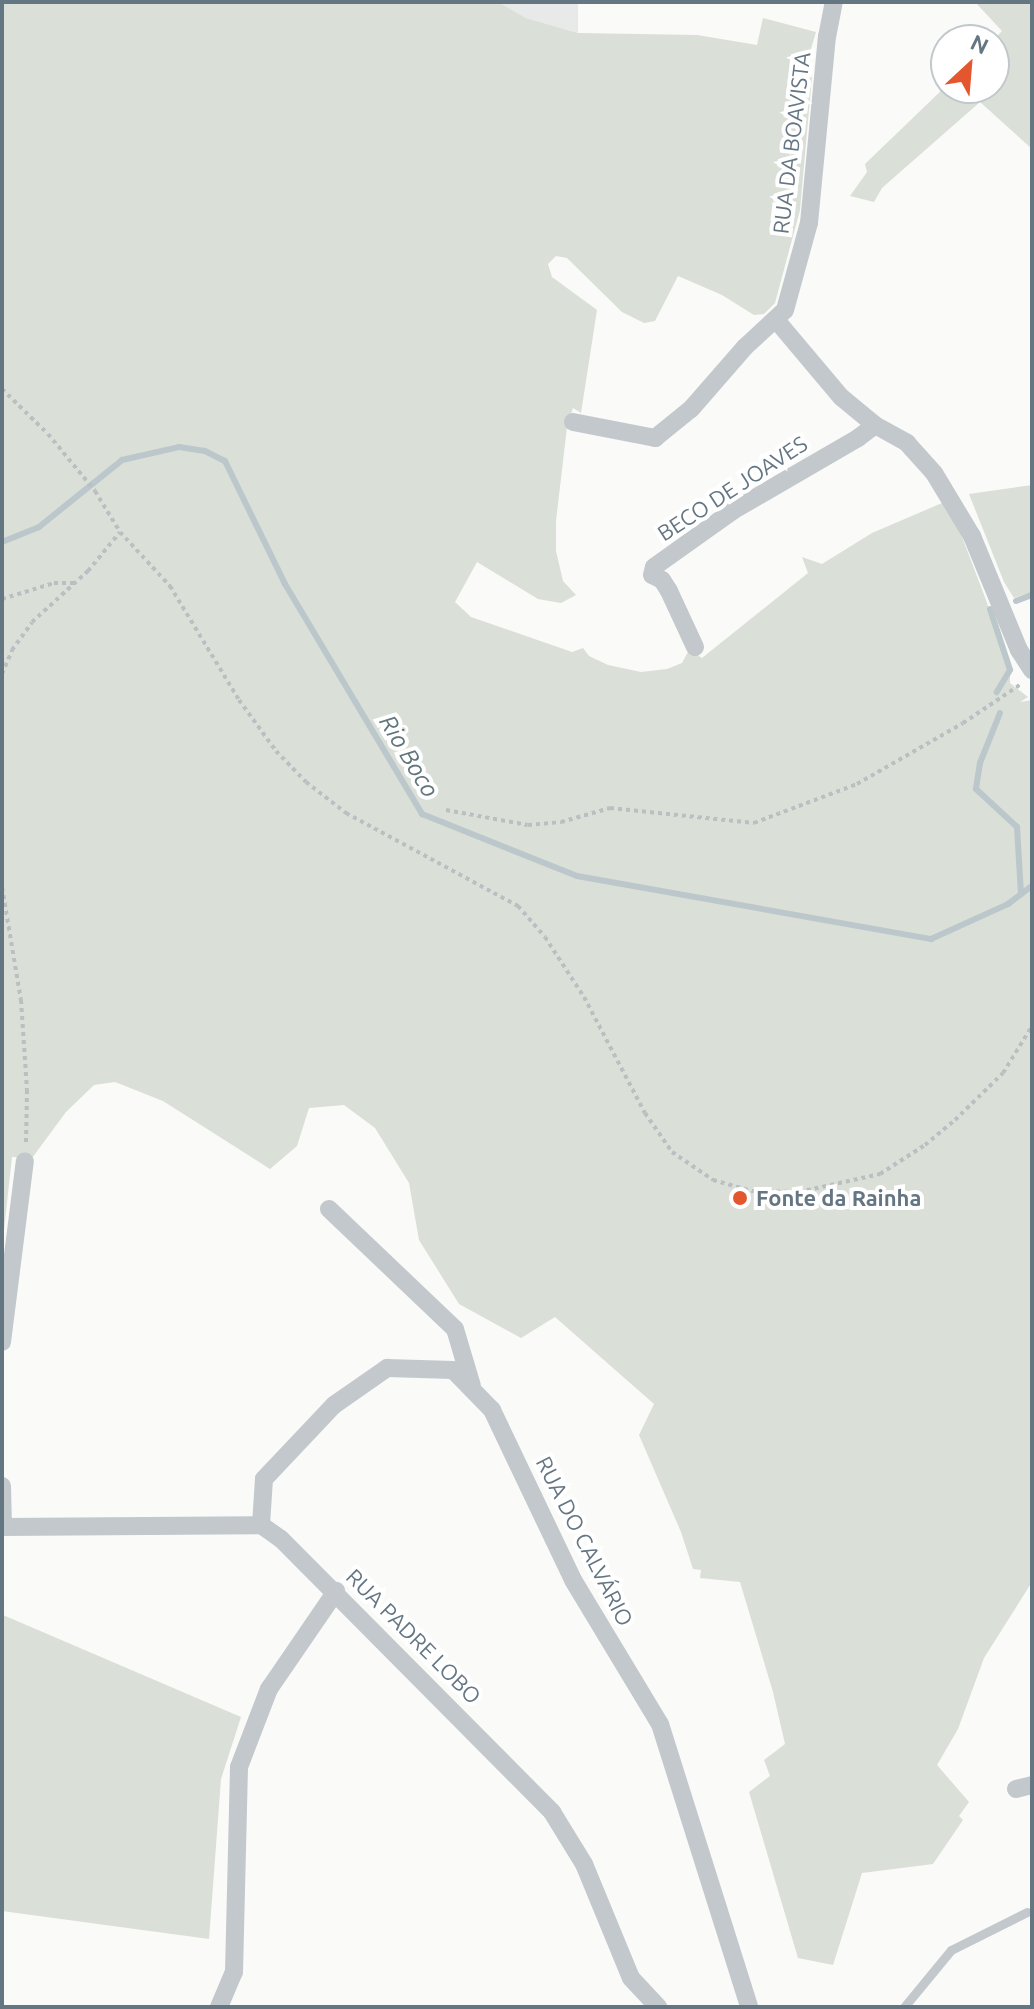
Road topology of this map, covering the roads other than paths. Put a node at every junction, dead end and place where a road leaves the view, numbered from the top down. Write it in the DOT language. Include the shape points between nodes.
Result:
graph roads {
  1 [pos="834,2"];
  2 [pos="777,321"];
  3 [pos="573,422"];
  4 [pos="875,425"];
  5 [pos="695,647"];
  6 [pos="1028,676"];
  7 [pos="25,1161"];
  8 [pos="329,1209"];
  9 [pos="2,1342"];
  10 [pos="474,1391"];
  11 [pos="2,1486"];
  12 [pos="261,1525"];
  13 [pos="3,1527"];
  14 [pos="336,1591"];
  15 [pos="1027,1912"];
  16 [pos="219,2007"];
  17 [pos="658,2007"];
  18 [pos="749,2007"];
  19 [pos="904,2007"];
  1 -- 2 [label="street, RUA DA BOAVISTA" via="809,223 785,310"];
  2 -- 3 [label="street, RUA DA BOAVISTA" via="655,438"];
  2 -- 4 [label="street" via="841,397"];
  4 -- 5 [label="street, BECO DE JOAVES" via="734,510 654,567 652,575 669,591"];
  4 -- 6 [label="street" via="907,443 954,503"];
  7 -- 9 [label="street"];
  8 -- 10 [label="street" via="455,1329"];
  10 -- 12 [label="street, RUA DO CALVÁRIO" via="453,1370 387,1368 334,1405 264,1479"];
  10 -- 18 [label="street, RUA DO CALVÁRIO" via="492,1410 573,1580 660,1724"];
  11 -- 13 [label="street"];
  12 -- 13 [label="street"];
  12 -- 14 [label="street, RUA PADRE LOBO"];
  14 -- 16 [label="street" via="269,1689 239,1767 234,1972"];
  14 -- 17 [label="street, RUA PADRE LOBO" via="552,1812 584,1864 631,1978"];
  15 -- 19 [label="lane" via="951,1950"];
}
